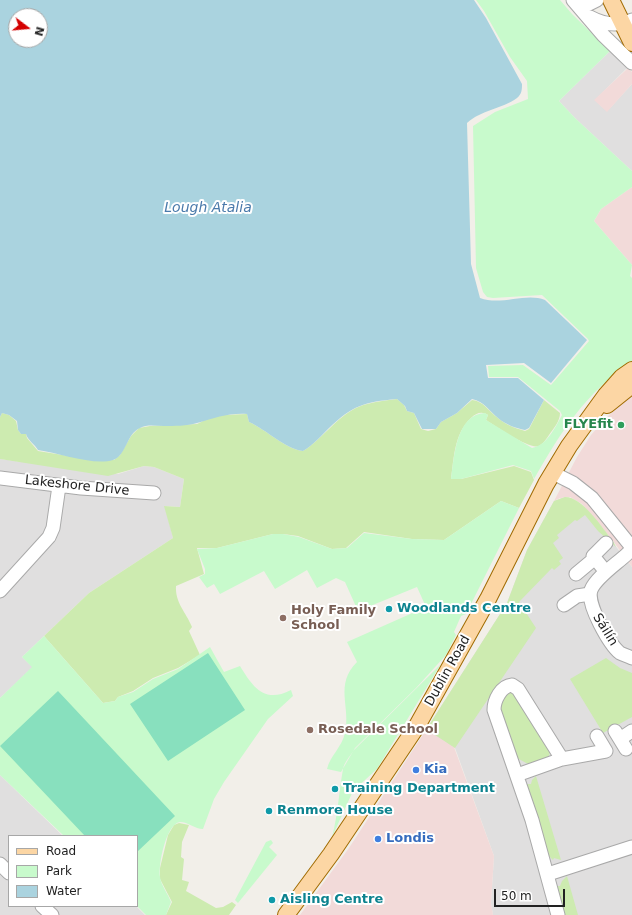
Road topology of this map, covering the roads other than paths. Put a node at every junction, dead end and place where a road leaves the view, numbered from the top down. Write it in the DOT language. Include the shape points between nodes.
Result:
graph roads {
  1 [pos="597,0"];
  2 [pos="611,0"];
  3 [pos="573,1"];
  4 [pos="586,16"];
  5 [pos="628,23"];
  6 [pos="632,43"];
  7 [pos="632,63"];
  8 [pos="632,370"];
  9 [pos="632,385"];
  10 [pos="591,416"];
  11 [pos="553,472"];
  12 [pos="0,478"];
  13 [pos="59,486"];
  14 [pos="154,493"];
  15 [pos="606,543"];
  16 [pos="631,549"];
  17 [pos="594,558"];
  18 [pos="606,572"];
  19 [pos="576,574"];
  20 [pos="0,591"];
  21 [pos="590,594"];
  22 [pos="564,605"];
  23 [pos="632,658"];
  24 [pos="632,731"];
  25 [pos="597,736"];
  26 [pos="620,739"];
  27 [pos="562,760"];
  28 [pos="518,775"];
  29 [pos="632,847"];
  30 [pos="0,864"];
  31 [pos="8,872"];
  32 [pos="548,874"];
  33 [pos="43,907"];
  34 [pos="52,915"];
  35 [pos="286,915"];
  36 [pos="558,915"];
  1 -- 3 [label="street" via="589,4"];
  2 -- 5 [label="main road"];
  3 -- 4 [label="street"];
  4 -- 5 [label="street" via="602,23"];
  4 -- 7 [label="street"];
  5 -- 6 [label="main road"];
  8 -- 10 [label="main road, Dublin Road" via="622,377"];
  9 -- 10 [label="main road, Dublin Road"];
  10 -- 11 [label="main road, Dublin Road"];
  11 -- 16 [label="street" via="587,493"];
  11 -- 35 [label="main road, Dublin Road" via="488,599 417,726 332,854"];
  12 -- 13 [label="street, Lakeshore Drive"];
  13 -- 14 [label="street, Lakeshore Drive"];
  13 -- 20 [label="street" via="53,528 49,537"];
  15 -- 17 [label="street" via="593,554"];
  16 -- 18 [label="street"];
  17 -- 18 [label="street"];
  17 -- 19 [label="street"];
  18 -- 21 [label="street" via="592,587"];
  21 -- 22 [label="street" via="576,596"];
  21 -- 23 [label="street, Sáilín" via="593,613 611,641 619,652"];
  24 -- 26 [label="street"];
  25 -- 27 [label="street" via="606,751"];
  27 -- 28 [label="street"];
  27 -- 28 [label="street" via="516,686 509,686 497,697 494,710"];
  28 -- 32 [label="street"];
  29 -- 32 [label="street"];
  30 -- 31 [label="street"];
  32 -- 36 [label="street"];
  33 -- 34 [label="street"];
}
